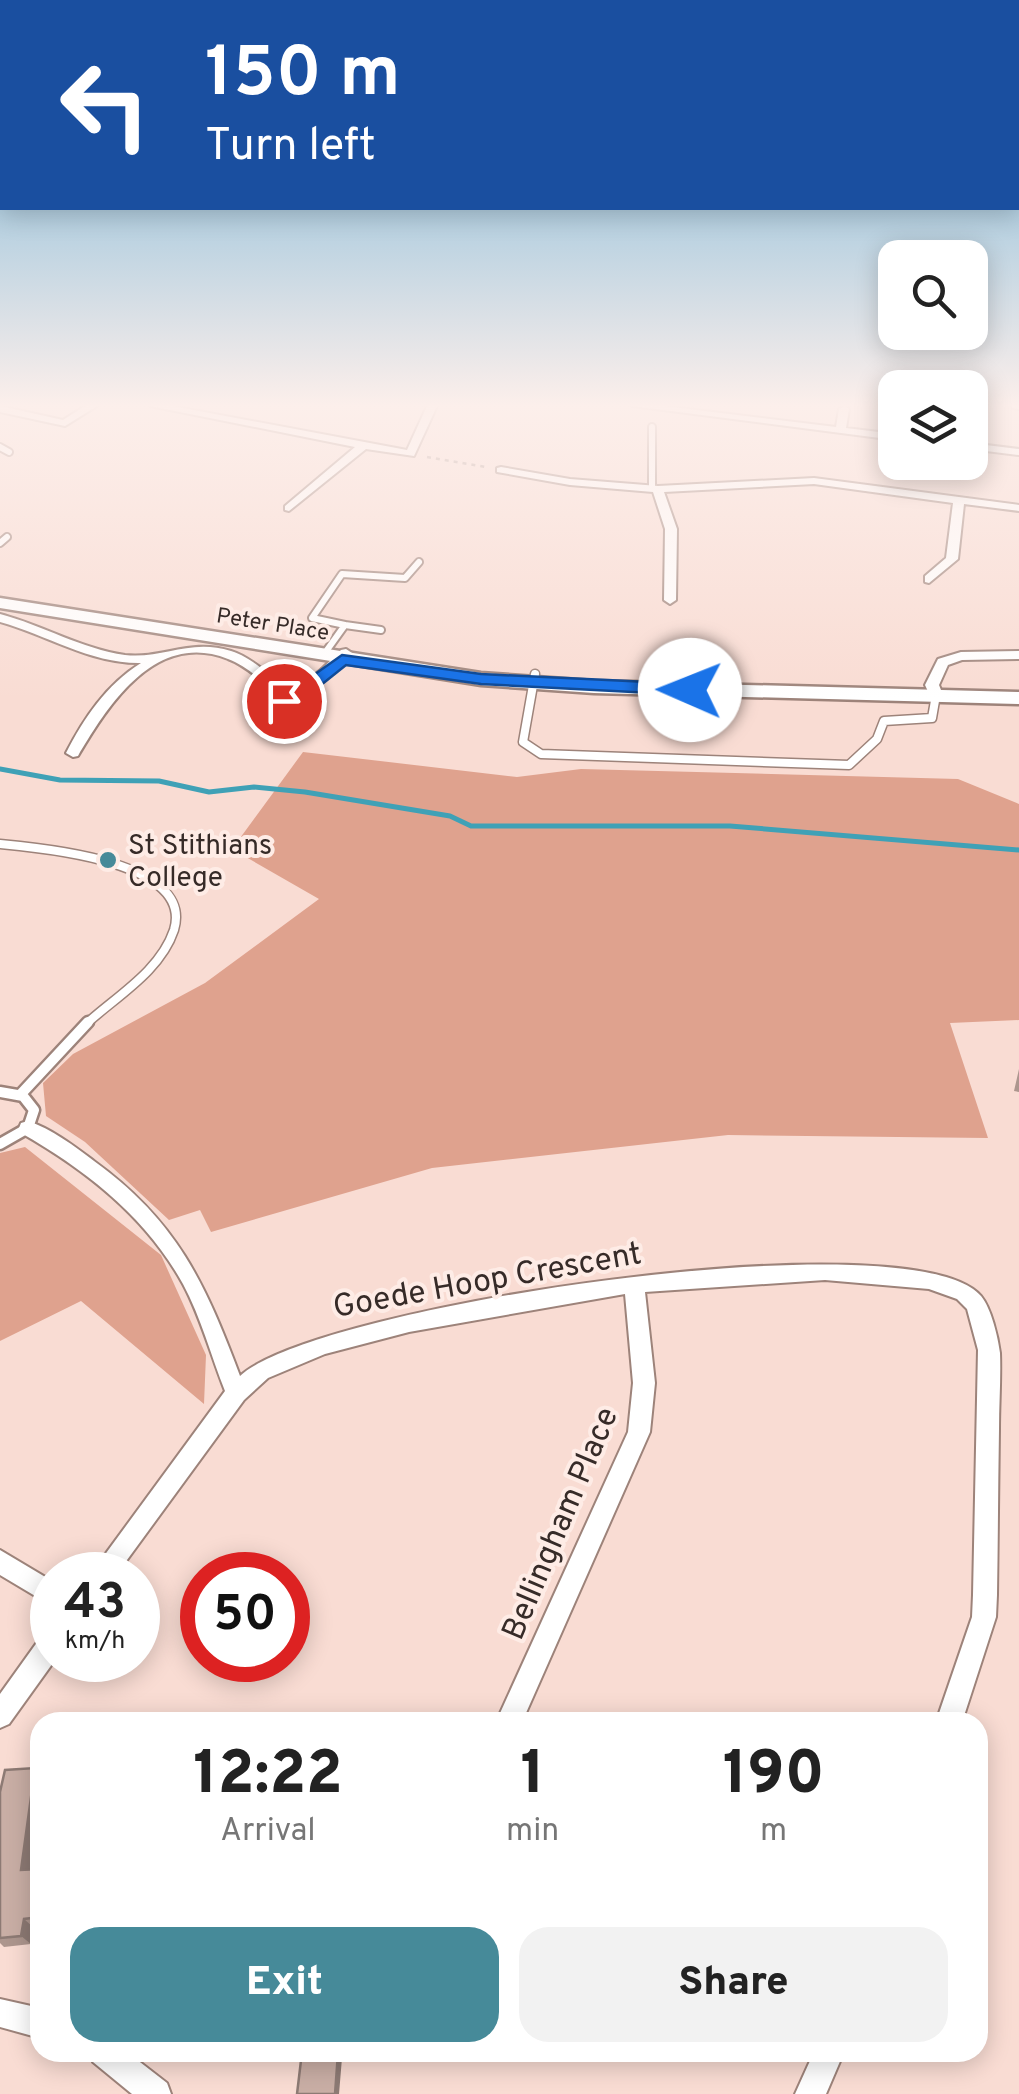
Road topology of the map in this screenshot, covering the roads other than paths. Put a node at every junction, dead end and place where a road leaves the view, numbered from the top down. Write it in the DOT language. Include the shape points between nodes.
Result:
graph roads {
  1 [pos="294,504"];
  2 [pos="661,504"];
  3 [pos="959,504"];
  4 [pos="987,504"];
  5 [pos="289,508"];
  6 [pos="1019,508"];
  7 [pos="7,537"];
  8 [pos="0,543"];
  9 [pos="418,562"];
  10 [pos="929,580"];
  11 [pos="0,600"];
  12 [pos="670,600"];
  13 [pos="0,618"];
  14 [pos="345,625"];
  15 [pos="381,630"];
  16 [pos="338,655"];
  17 [pos="1019,656"];
  18 [pos="152,659"];
  19 [pos="113,660"];
  20 [pos="132,674"];
  21 [pos="534,679"];
  22 [pos="1019,686"];
  23 [pos="934,690"];
  24 [pos="304,694"];
  25 [pos="1019,698"];
  26 [pos="258,722"];
  27 [pos="73,753"];
  28 [pos="0,844"];
  29 [pos="0,1092"];
  30 [pos="20,1095"];
  31 [pos="28,1128"];
  32 [pos="0,1144"];
  33 [pos="634,1284"];
  34 [pos="236,1393"];
  35 [pos="119,1552"];
  36 [pos="0,1562"];
  37 [pos="30,1580"];
  38 [pos="30,1672"];
  39 [pos="513,1712"];
  40 [pos="952,1712"];
  41 [pos="0,1714"];
  42 [pos="0,2013"];
  43 [pos="30,2020"];
  44 [pos="115,2062"];
  45 [pos="825,2062"];
  46 [pos="156,2094"];
  47 [pos="810,2094"];
  1 -- 5 [label="street"];
  2 -- 12 [label="street" via="671,529"];
  3 -- 10 [label="street" via="952,559"];
  4 -- 6 [label="street"];
  7 -- 8 [label="lane"];
  9 -- 14 [label="lane" via="405,578 342,574 312,618"];
  11 -- 16 [label="main road, Peter Place"];
  13 -- 19 [label="street"];
  14 -- 15 [label="lane"];
  14 -- 16 [label="lane"];
  16 -- 21 [label="main road, Peter Place"];
  16 -- 24 [label="street"];
  17 -- 23 [label="street" via="952,658 943,662"];
  18 -- 19 [label="street"];
  18 -- 20 [label="street"];
  18 -- 24 [label="street" via="194,650 230,655 280,688 280,700"];
  19 -- 20 [label="street"];
  20 -- 27 [label="street" via="89,722"];
  21 -- 23 [label="main road, Peter Place"];
  21 -- 23 [label="lane" via="524,742 541,754 834,766 860,758 884,720 932,718"];
  22 -- 23 [label="main road, Peter Place"];
  23 -- 25 [label="main road, Peter Place"];
  24 -- 26 [label="street" via="308,714 292,731 272,732"];
  28 -- 30 [label="lane" via="134,868 164,889 173,907 174,928 158,960 72,1037"];
  29 -- 30 [label="lane"];
  30 -- 31 [label="lane" via="34,1110"];
  31 -- 32 [label="lane"];
  31 -- 34 [label="street" via="97,1174 172,1247"];
  33 -- 34 [label="street, Goede Hoop Crescent" via="409,1323 323,1345 260,1371"];
  33 -- 39 [label="street, Bellingham Place" via="644,1382 639,1432"];
  33 -- 40 [label="street, Goede Hoop Crescent" via="856,1272 930,1280 976,1304 989,1350 984,1617"];
  34 -- 35 [label="street, Goede Hoop Crescent"];
  36 -- 37 [label="street"];
  38 -- 41 [label="street"];
  42 -- 43 [label="street"];
  44 -- 46 [label="street"];
  45 -- 47 [label="street"];
}
